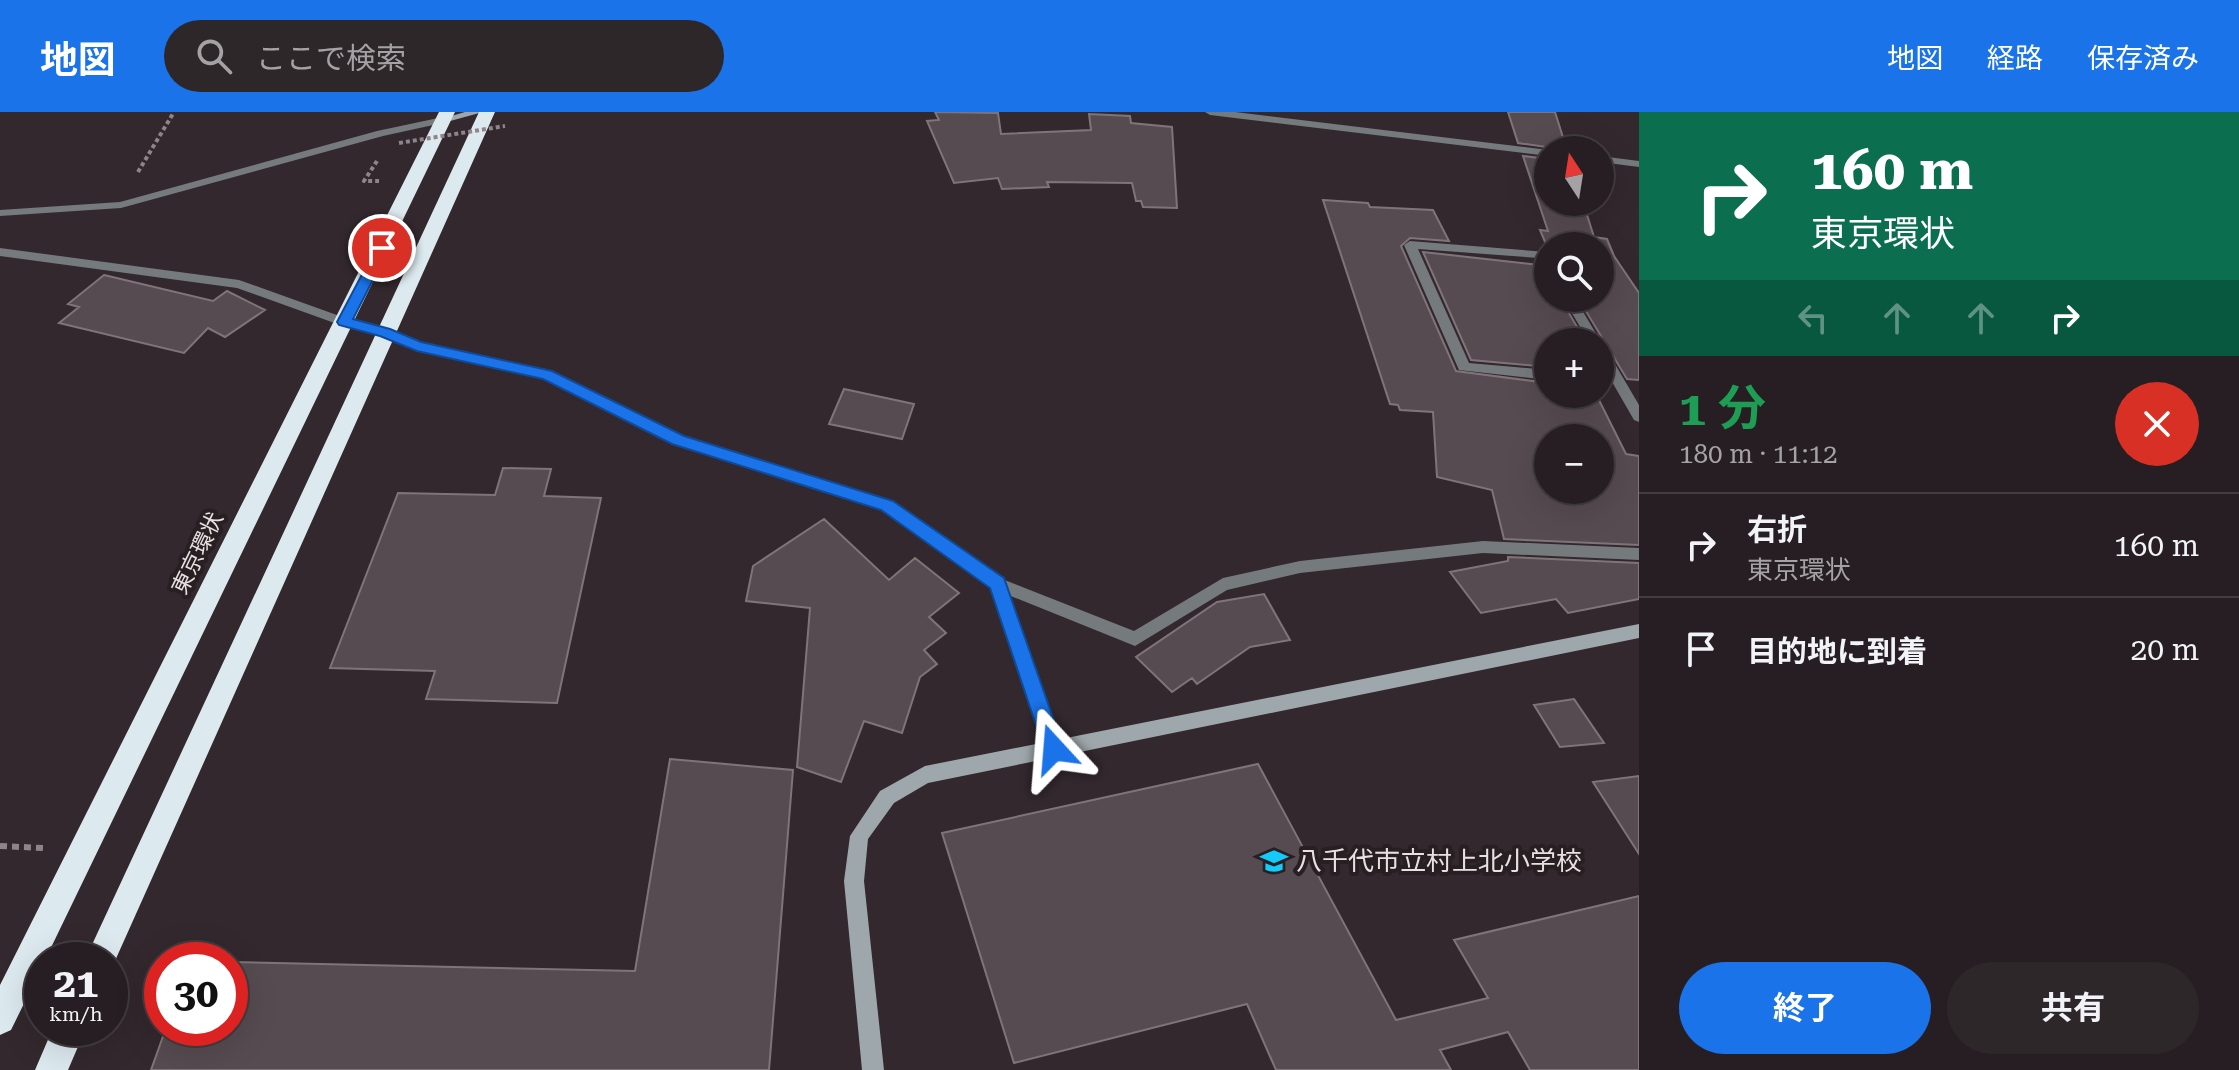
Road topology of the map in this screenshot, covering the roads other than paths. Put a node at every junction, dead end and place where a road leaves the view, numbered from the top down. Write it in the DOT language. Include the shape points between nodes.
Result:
graph roads {
  1 [pos="478,112"];
  2 [pos="1210,112"];
  3 [pos="445,116"];
  4 [pos="496,119"];
  5 [pos="1534,151"];
  6 [pos="1614,161"];
  7 [pos="1639,164"];
  8 [pos="0,213"];
  9 [pos="0,252"];
  10 [pos="1534,254"];
  11 [pos="344,322"];
  12 [pos="385,332"];
  13 [pos="1534,374"];
  14 [pos="1614,374"];
  15 [pos="1614,382"];
  16 [pos="1619,383"];
  17 [pos="1639,417"];
  18 [pos="1639,554"];
  19 [pos="997,583"];
  20 [pos="1639,631"];
  21 [pos="1054,749"];
  22 [pos="109,942"];
  23 [pos="0,1019"];
  24 [pos="62,1046"];
  25 [pos="51,1070"];
  26 [pos="873,1070"];
  1 -- 3 [label="street"];
  2 -- 5 [label="street"];
  3 -- 8 [label="street" via="121,205"];
  3 -- 11 [label="highway, 東京環状"];
  4 -- 12 [label="highway"];
  6 -- 7 [label="street"];
  9 -- 11 [label="street" via="239,284"];
  10 -- 13 [label="street" via="1410,245 1464,367"];
  11 -- 12 [label="street"];
  11 -- 23 [label="highway, 東京環状"];
  12 -- 19 [label="street" via="417,346 547,375 678,440 887,505"];
  12 -- 22 [label="highway"];
  14 -- 16 [label="street"];
  15 -- 16 [label="street"];
  16 -- 17 [label="street"];
  18 -- 19 [label="street" via="1483,547 1300,567 1223,584 1135,639"];
  19 -- 21 [label="street"];
  20 -- 21 [label="street"];
  21 -- 26 [label="street" via="925,775 887,797 859,836 854,881"];
  24 -- 25 [label="highway"];
}
